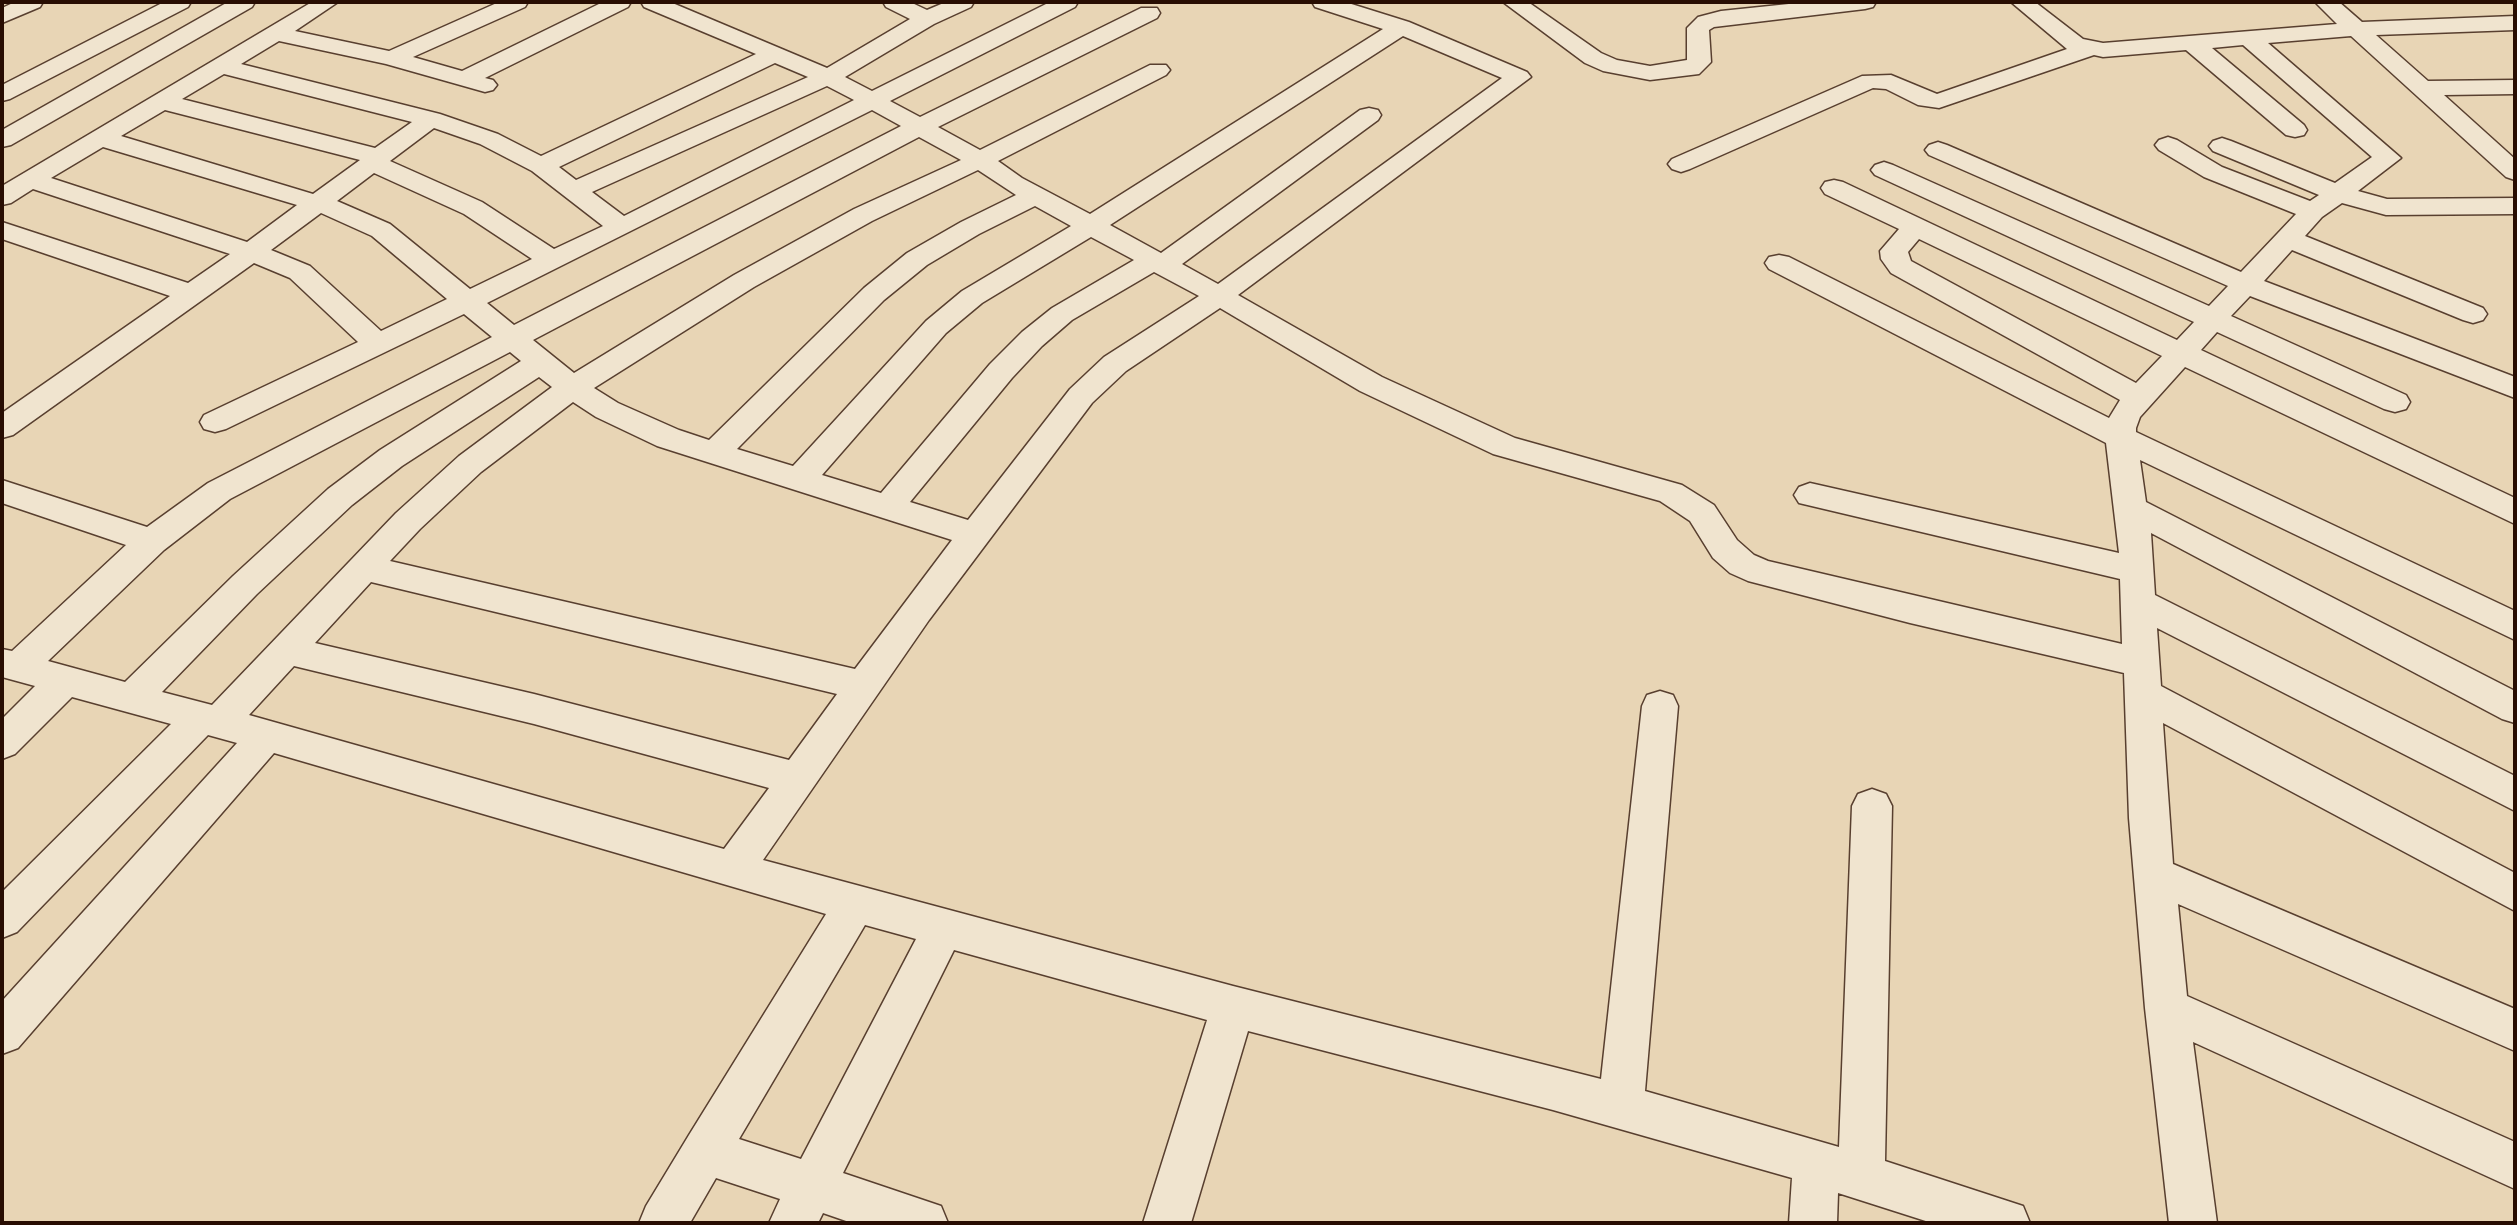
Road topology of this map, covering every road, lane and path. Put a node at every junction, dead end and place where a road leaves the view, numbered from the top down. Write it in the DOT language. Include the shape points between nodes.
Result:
graph roads {
  1 [pos="32,2"];
  2 [pos="180,2"];
  3 [pos="244,2"];
  4 [pos="327,2"];
  5 [pos="517,2"];
  6 [pos="620,2"];
  7 [pos="652,2"];
  8 [pos="894,2"];
  9 [pos="963,2"];
  10 [pos="1066,2"];
  11 [pos="1114,2"];
  12 [pos="1323,2"];
  13 [pos="1514,2"];
  14 [pos="1865,2"];
  15 [pos="2022,2"];
  16 [pos="2328,2"];
  17 [pos="1817,4"];
  18 [pos="2,16"];
  19 [pos="926,19"];
  20 [pos="2515,23"];
  21 [pos="1401,27"];
  22 [pos="2356,29"];
  23 [pos="275,33"];
  24 [pos="2249,39"];
  25 [pos="2192,43"];
  26 [pos="2090,49"];
  27 [pos="773,55"];
  28 [pos="391,58"];
  29 [pos="222,66"];
  30 [pos="1158,70"];
  31 [pos="828,77"];
  32 [pos="2515,87"];
  33 [pos="2424,88"];
  34 [pos="2,94"];
  35 [pos="871,100"];
  36 [pos="163,102"];
  37 [pos="2447,109"];
  38 [pos="2515,109"];
  39 [pos="1368,115"];
  40 [pos="431,119"];
  41 [pos="921,127"];
  42 [pos="2295,130"];
  43 [pos="101,138"];
  44 [pos="2,139"];
  45 [pos="2168,145"];
  46 [pos="2222,146"];
  47 [pos="1938,150"];
  48 [pos="375,160"];
  49 [pos="980,160"];
  50 [pos="2511,163"];
  51 [pos="1681,164"];
  52 [pos="541,166"];
  53 [pos="1884,170"];
  54 [pos="31,180"];
  55 [pos="1833,188"];
  56 [pos="576,190"];
  57 [pos="1035,196"];
  58 [pos="2,197"];
  59 [pos="2325,202"];
  60 [pos="317,203"];
  61 [pos="2515,205"];
  62 [pos="1090,226"];
  63 [pos="622,227"];
  64 [pos="1915,227"];
  65 [pos="2,230"];
  66 [pos="2288,239"];
  67 [pos="251,252"];
  68 [pos="552,260"];
  69 [pos="1158,263"];
  70 [pos="1779,263"];
  71 [pos="2246,284"];
  72 [pos="192,294"];
  73 [pos="1219,296"];
  74 [pos="466,300"];
  75 [pos="2473,314"];
  76 [pos="2214,321"];
  77 [pos="511,338"];
  78 [pos="377,343"];
  79 [pos="2181,354"];
  80 [pos="540,363"];
  81 [pos="572,388"];
  82 [pos="2515,388"];
  83 [pos="2140,398"];
  84 [pos="2395,402"];
  85 [pos="16,404"];
  86 [pos="215,422"];
  87 [pos="2,428"];
  88 [pos="2120,437"];
  89 [pos="714,453"];
  90 [pos="799,480"];
  91 [pos="2,491"];
  92 [pos="1810,495"];
  93 [pos="887,508"];
  94 [pos="2131,508"];
  95 [pos="2515,512"];
  96 [pos="975,535"];
  97 [pos="152,541"];
  98 [pos="364,568"];
  99 [pos="2137,586"];
  100 [pos="2515,626"];
  101 [pos="287,650"];
  102 [pos="10,665"];
  103 [pos="2143,679"];
  104 [pos="65,680"];
  105 [pos="864,686"];
  106 [pos="132,698"];
  107 [pos="1661,706"];
  108 [pos="2515,708"];
  109 [pos="210,720"];
  110 [pos="267,735"];
  111 [pos="2,743"];
  112 [pos="798,779"];
  113 [pos="2515,794"];
  114 [pos="1872,806"];
  115 [pos="733,870"];
  116 [pos="2156,875"];
  117 [pos="2515,893"];
  118 [pos="855,903"];
  119 [pos="2,919"];
  120 [pos="944,928"];
  121 [pos="1233,1007"];
  122 [pos="2167,1008"];
  123 [pos="2515,1030"];
  124 [pos="2,1033"];
  125 [pos="1621,1107"];
  126 [pos="705,1151"];
  127 [pos="1816,1163"];
  128 [pos="2515,1166"];
  129 [pos="1861,1177"];
  130 [pos="802,1205"];
  131 [pos="663,1223"];
  132 [pos="924,1223"];
  133 [pos="1167,1223"];
  134 [pos="1813,1223"];
  135 [pos="2006,1223"];
  136 [pos="2193,1223"];
  1 -- 18 [label="street"];
  2 -- 34 [label="street"];
  3 -- 44 [label="street"];
  4 -- 23 [label="street"];
  5 -- 28 [label="street"];
  6 -- 28 [label="street" via="474,82"];
  7 -- 27 [label="street"];
  8 -- 19 [label="street"];
  9 -- 19 [label="street"];
  10 -- 35 [label="street"];
  11 -- 41 [label="street" via="1149,13"];
  12 -- 21 [label="street"];
  13 -- 17 [label="street" via="1593,58 1650,73 1691,69 1699,62 1698,28 1706,22"];
  14 -- 17 [label="street"];
  15 -- 26 [label="street" via="2076,45"];
  16 -- 22 [label="street"];
  19 -- 31 [label="street"];
  20 -- 22 [label="street"];
  21 -- 62 [label="street"];
  21 -- 73 [label="street" via="1519,76"];
  22 -- 24 [label="street"];
  22 -- 33 [label="street"];
  23 -- 28 [label="street"];
  23 -- 29 [label="street"];
  24 -- 25 [label="street"];
  24 -- 59 [label="street" via="2386,156 2386,162"];
  25 -- 26 [label="street"];
  25 -- 42 [label="street"];
  26 -- 51 [label="street" via="1939,101 1891,82 1870,81"];
  27 -- 31 [label="street"];
  27 -- 52 [label="street"];
  29 -- 36 [label="street"];
  29 -- 40 [label="street"];
  30 -- 49 [label="street"];
  31 -- 35 [label="street"];
  31 -- 56 [label="street"];
  32 -- 33 [label="street"];
  33 -- 37 [label="street"];
  35 -- 41 [label="street"];
  35 -- 63 [label="street"];
  36 -- 43 [label="street"];
  36 -- 48 [label="street"];
  37 -- 38 [label="street"];
  37 -- 50 [label="street"];
  39 -- 69 [label="street"];
  40 -- 48 [label="street"];
  40 -- 52 [label="street" via="489,139"];
  41 -- 49 [label="street"];
  41 -- 77 [label="street"];
  43 -- 54 [label="street"];
  43 -- 60 [label="street"];
  45 -- 59 [label="street" via="2213,173"];
  46 -- 59 [label="street"];
  47 -- 71 [label="street"];
  48 -- 60 [label="street"];
  48 -- 68 [label="street" via="473,208"];
  49 -- 57 [label="street"];
  49 -- 81 [label="street" via="863,215 744,281"];
  52 -- 56 [label="street"];
  53 -- 76 [label="street"];
  54 -- 58 [label="street"];
  54 -- 67 [label="street"];
  55 -- 64 [label="street"];
  56 -- 63 [label="street"];
  57 -- 62 [label="street"];
  57 -- 89 [label="street" via="917,259 874,294"];
  59 -- 61 [label="street" via="2386,207"];
  59 -- 66 [label="street"];
  60 -- 67 [label="street"];
  60 -- 74 [label="street" via="381,230"];
  62 -- 69 [label="street"];
  62 -- 90 [label="street" via="981,291 936,327"];
  63 -- 68 [label="street"];
  64 -- 79 [label="street"];
  64 -- 83 [label="street" via="1894,251 1902,267"];
  65 -- 72 [label="street"];
  66 -- 71 [label="street"];
  66 -- 75 [label="street"];
  67 -- 72 [label="street"];
  67 -- 78 [label="street" via="300,272"];
  68 -- 74 [label="street"];
  69 -- 73 [label="street"];
  69 -- 93 [label="street" via="1062,314 1032,338"];
  70 -- 88 [label="street"];
  71 -- 76 [label="street"];
  71 -- 82 [label="street"];
  72 -- 85 [label="street"];
  73 -- 96 [label="street" via="1115,364 1081,397"];
  73 -- 103 [label="street" via="1371,384 1504,446 1671,493 1702,513 1725,549 1760,572 1910,610"];
  74 -- 77 [label="street"];
  74 -- 78 [label="street"];
  76 -- 79 [label="street"];
  76 -- 84 [label="street"];
  77 -- 80 [label="street"];
  77 -- 97 [label="street" via="219,491"];
  78 -- 86 [label="street"];
  79 -- 83 [label="street"];
  79 -- 95 [label="street"];
  80 -- 81 [label="street"];
  80 -- 106 [label="street" via="340,496"];
  81 -- 89 [label="street" via="619,416"];
  81 -- 98 [label="street" via="470,464"];
  83 -- 88 [label="street" via="2122,419"];
  85 -- 87 [label="street"];
  88 -- 94 [label="street"];
  88 -- 100 [label="street"];
  89 -- 90 [label="street"];
  90 -- 93 [label="street"];
  91 -- 97 [label="street"];
  92 -- 99 [label="street"];
  93 -- 96 [label="street"];
  94 -- 99 [label="street"];
  94 -- 108 [label="street"];
  96 -- 105 [label="street"];
  97 -- 102 [label="street"];
  98 -- 101 [label="street"];
  98 -- 105 [label="street"];
  99 -- 103 [label="street"];
  99 -- 113 [label="street"];
  101 -- 109 [label="street"];
  101 -- 112 [label="street"];
  102 -- 104 [label="street"];
  103 -- 116 [label="street"];
  103 -- 117 [label="street"];
  104 -- 106 [label="street"];
  104 -- 111 [label="street"];
  105 -- 112 [label="street"];
  106 -- 109 [label="street"];
  107 -- 125 [label="street"];
  109 -- 110 [label="street"];
  109 -- 119 [label="street"];
  110 -- 115 [label="street"];
  110 -- 124 [label="street"];
  112 -- 115 [label="street"];
  114 -- 129 [label="street"];
  115 -- 118 [label="street"];
  116 -- 122 [label="street"];
  116 -- 123 [label="street"];
  118 -- 120 [label="street"];
  118 -- 126 [label="street"];
  120 -- 121 [label="street"];
  120 -- 130 [label="street"];
  121 -- 125 [label="street"];
  121 -- 133 [label="street"];
  122 -- 128 [label="street"];
  122 -- 136 [label="street"];
  125 -- 127 [label="street"];
  126 -- 130 [label="street"];
  126 -- 131 [label="street"];
  127 -- 129 [label="street"];
  127 -- 134 [label="street"];
  129 -- 135 [label="street"];
  130 -- 132 [label="street"];
}
